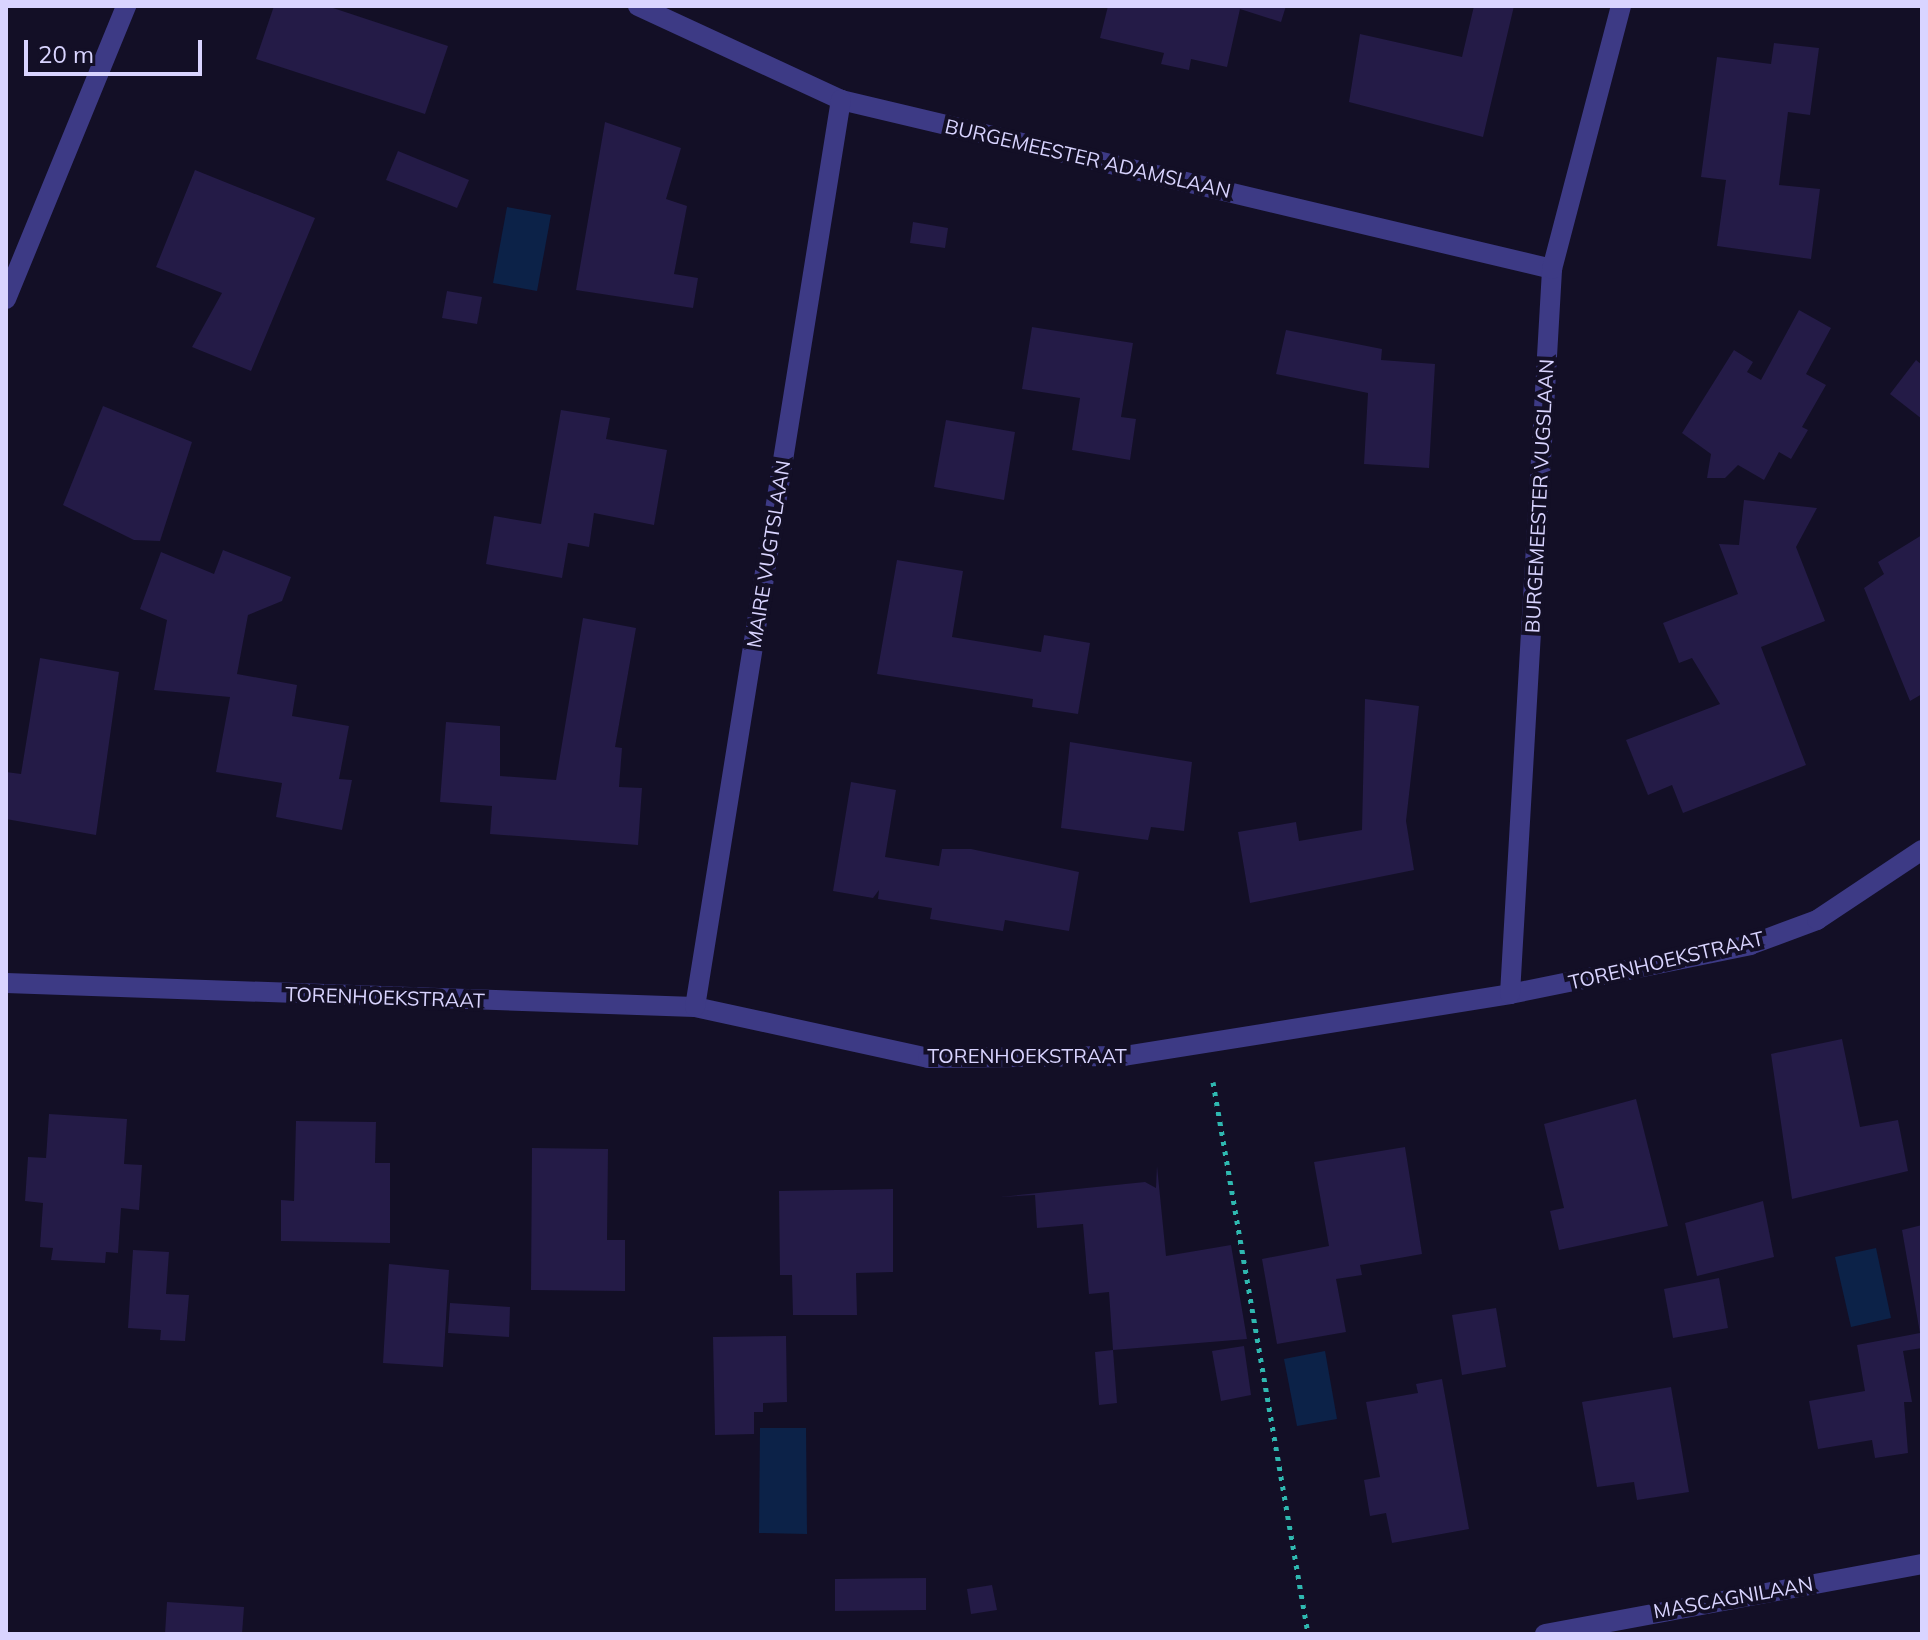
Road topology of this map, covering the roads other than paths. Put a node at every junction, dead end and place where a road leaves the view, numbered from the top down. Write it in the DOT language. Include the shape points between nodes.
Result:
graph roads {
  1 [pos="126,6"];
  2 [pos="638,6"];
  3 [pos="1621,6"];
  4 [pos="841,100"];
  5 [pos="1552,269"];
  6 [pos="6,299"];
  7 [pos="1922,850"];
  8 [pos="6,983"];
  9 [pos="1510,994"];
  10 [pos="695,1007"];
  11 [pos="1922,1564"];
  12 [pos="1545,1634"];
  1 -- 6 [label="street"];
  2 -- 4 [label="street, BURGEMEESTER ADAMSLAAN"];
  3 -- 5 [label="street, BURGEMEESTER VUGSLAAN"];
  4 -- 5 [label="street, BURGEMEESTER ADAMSLAAN"];
  4 -- 10 [label="street, MAIRE VUGTSLAAN"];
  5 -- 9 [label="street, BURGEMEESTER VUGSLAAN"];
  7 -- 9 [label="street, TORENHOEKSTRAAT" via="1827,914 1750,945"];
  8 -- 10 [label="street, TORENHOEKSTRAAT"];
  9 -- 10 [label="street, TORENHOEKSTRAAT" via="1124,1056 928,1058"];
  11 -- 12 [label="street, MASCAGNILAAN"];
}
